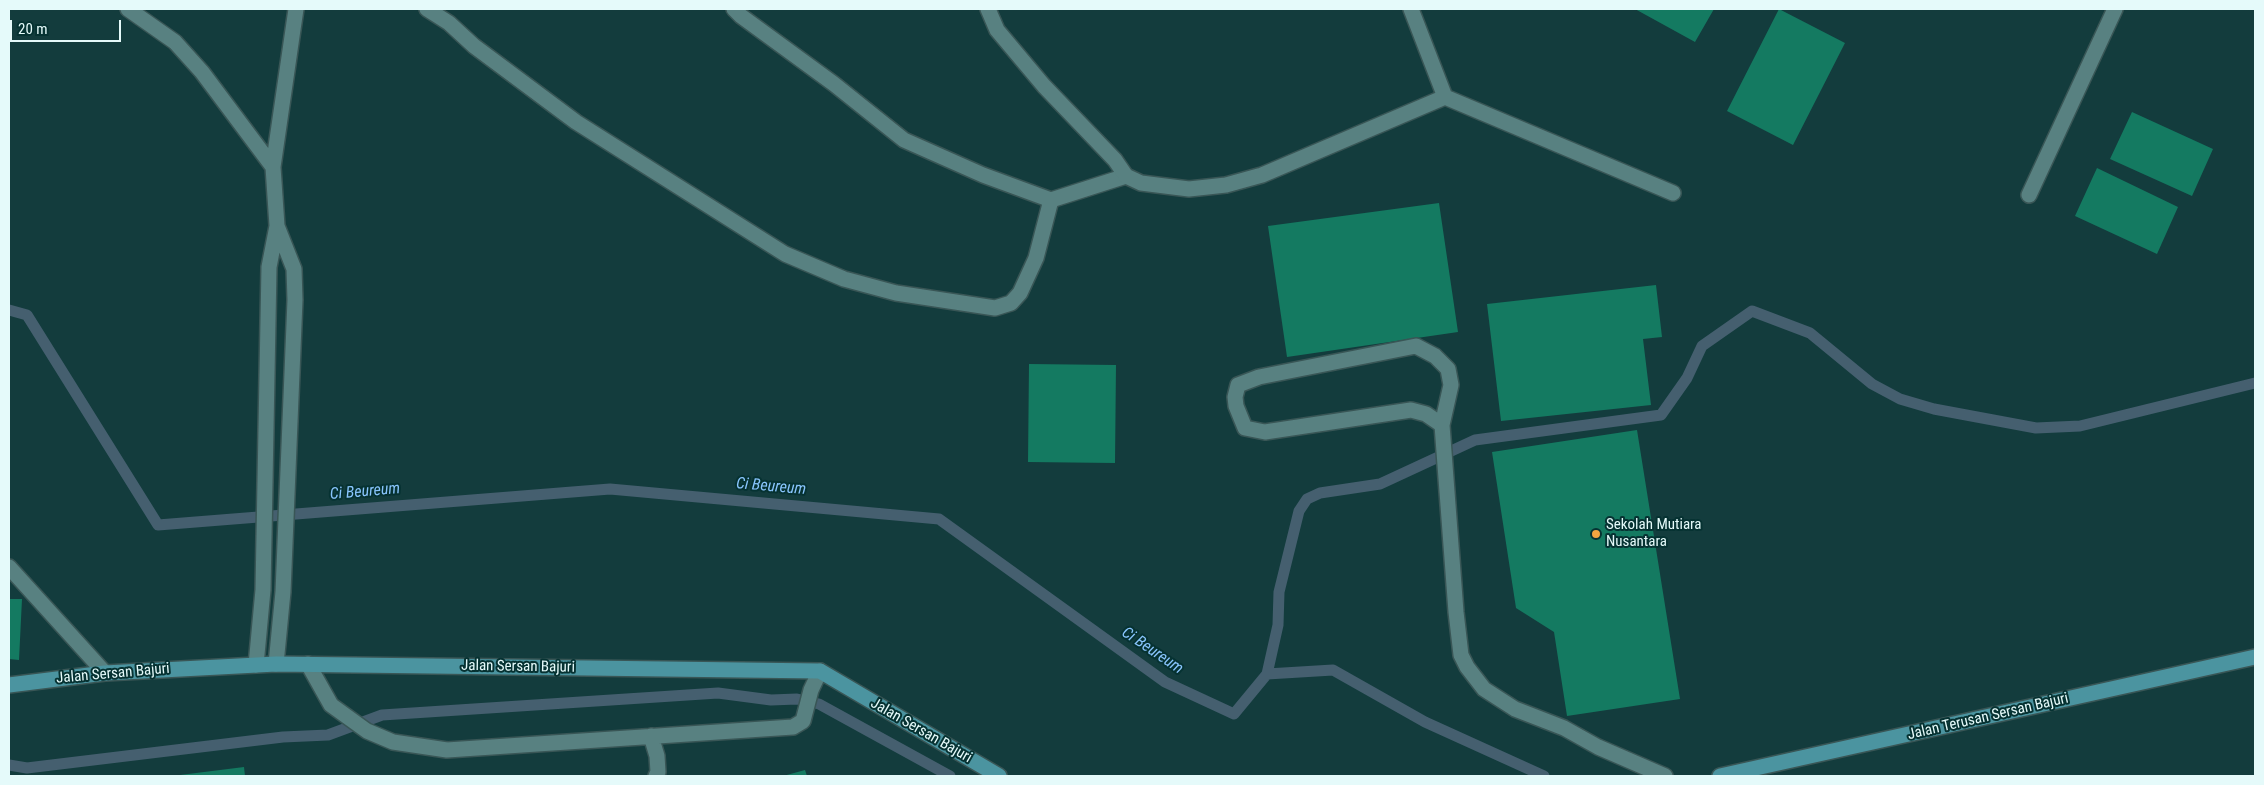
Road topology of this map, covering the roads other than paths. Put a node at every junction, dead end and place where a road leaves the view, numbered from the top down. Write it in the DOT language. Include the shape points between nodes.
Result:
graph roads {
  1 [pos="296,9"];
  2 [pos="427,9"];
  3 [pos="734,9"];
  4 [pos="988,9"];
  5 [pos="1411,9"];
  6 [pos="2115,9"];
  7 [pos="134,10"];
  8 [pos="1445,97"];
  9 [pos="273,167"];
  10 [pos="1126,176"];
  11 [pos="1673,193"];
  12 [pos="2029,195"];
  13 [pos="1051,200"];
  14 [pos="277,226"];
  15 [pos="1442,425"];
  16 [pos="9,567"];
  17 [pos="2255,657"];
  18 [pos="276,664"];
  19 [pos="308,664"];
  20 [pos="256,665"];
  21 [pos="820,671"];
  22 [pos="105,673"];
  23 [pos="9,685"];
  24 [pos="651,736"];
  25 [pos="656,776"];
  26 [pos="999,776"];
  27 [pos="1665,776"];
  28 [pos="1720,776"];
  1 -- 9 [label="street"];
  2 -- 13 [label="street" via="576,122 785,254 844,279 896,293 995,308 1004,306 1016,299 1036,258"];
  3 -- 13 [label="street" via="904,140 983,175"];
  4 -- 10 [label="street" via="997,30"];
  5 -- 8 [label="street"];
  6 -- 12 [label="street"];
  7 -- 9 [label="street" via="175,42 202,72"];
  8 -- 10 [label="street" via="1262,175 1226,185 1189,189 1141,183"];
  8 -- 11 [label="street"];
  9 -- 14 [label="street"];
  10 -- 13 [label="street"];
  14 -- 18 [label="street" via="294,269 282,592"];
  14 -- 20 [label="street" via="269,267 263,590"];
  15 -- 15 [label="street" via="1426,414 1411,410 1265,432 1245,428 1235,396 1238,385 1259,377 1416,346 1435,356 1448,369 1451,385"];
  15 -- 27 [label="street" via="1461,655 1475,680 1484,690 1515,709 1564,728 1598,747"];
  16 -- 22 [label="street"];
  17 -- 28 [label="main road, Jalan Terusan Sersan Bajuri"];
  18 -- 19 [label="main road, Jalan Sersan Bajuri"];
  18 -- 20 [label="main road, Jalan Sersan Bajuri"];
  19 -- 21 [label="main road, Jalan Sersan Bajuri"];
  19 -- 24 [label="street" via="331,705 367,731 394,742 447,750"];
  20 -- 22 [label="main road, Jalan Sersan Bajuri"];
  21 -- 24 [label="street" via="803,721 793,727"];
  21 -- 26 [label="main road, Jalan Sersan Bajuri"];
  22 -- 23 [label="main road, Jalan Sersan Bajuri"];
  24 -- 25 [label="street" via="657,756"];
}
